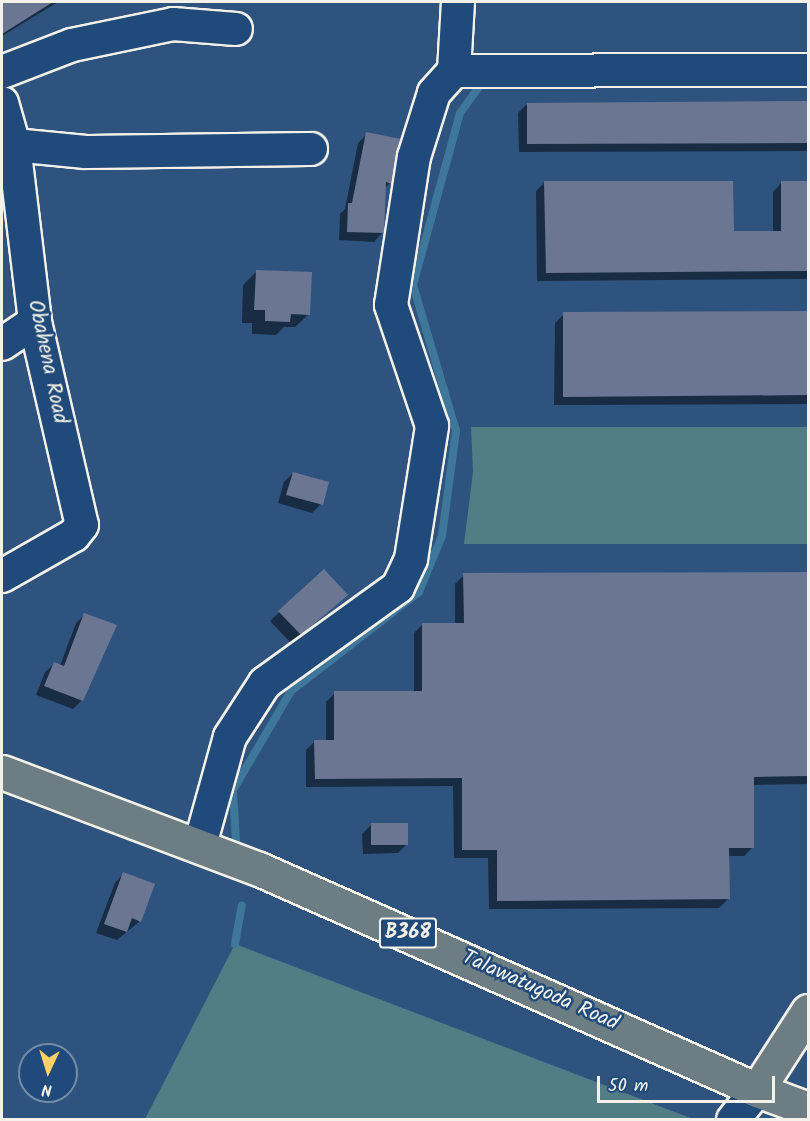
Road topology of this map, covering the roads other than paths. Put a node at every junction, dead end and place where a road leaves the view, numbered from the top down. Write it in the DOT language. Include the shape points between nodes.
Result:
graph roads {
  1 [pos="458,2"];
  2 [pos="236,29"];
  3 [pos="454,70"];
  4 [pos="808,70"];
  5 [pos="2,72"];
  6 [pos="2,103"];
  7 [pos="14,145"];
  8 [pos="311,149"];
  9 [pos="35,322"];
  10 [pos="2,344"];
  11 [pos="2,576"];
  12 [pos="2,772"];
  13 [pos="200,845"];
  14 [pos="808,1011"];
  15 [pos="758,1090"];
  16 [pos="808,1109"];
  17 [pos="733,1119"];
  1 -- 3 [label="street"];
  2 -- 5 [label="street" via="173,24 72,45"];
  3 -- 4 [label="street"];
  3 -- 13 [label="street" via="434,93 414,157 391,305 432,426 411,559 398,587 265,683 230,737"];
  6 -- 7 [label="street, Obahena Road"];
  7 -- 8 [label="street" via="86,152"];
  7 -- 9 [label="street, Obahena Road"];
  9 -- 10 [label="street"];
  9 -- 11 [label="street, Obahena Road" via="82,525 74,535"];
  12 -- 13 [label="main road, Talawatugoda Road / B368"];
  13 -- 15 [label="main road, Talawatugoda Road / B368" via="429,941"];
  14 -- 15 [label="main road"];
  15 -- 16 [label="main road, Talawatugoda Road / B368"];
  15 -- 17 [label="street"];
}
